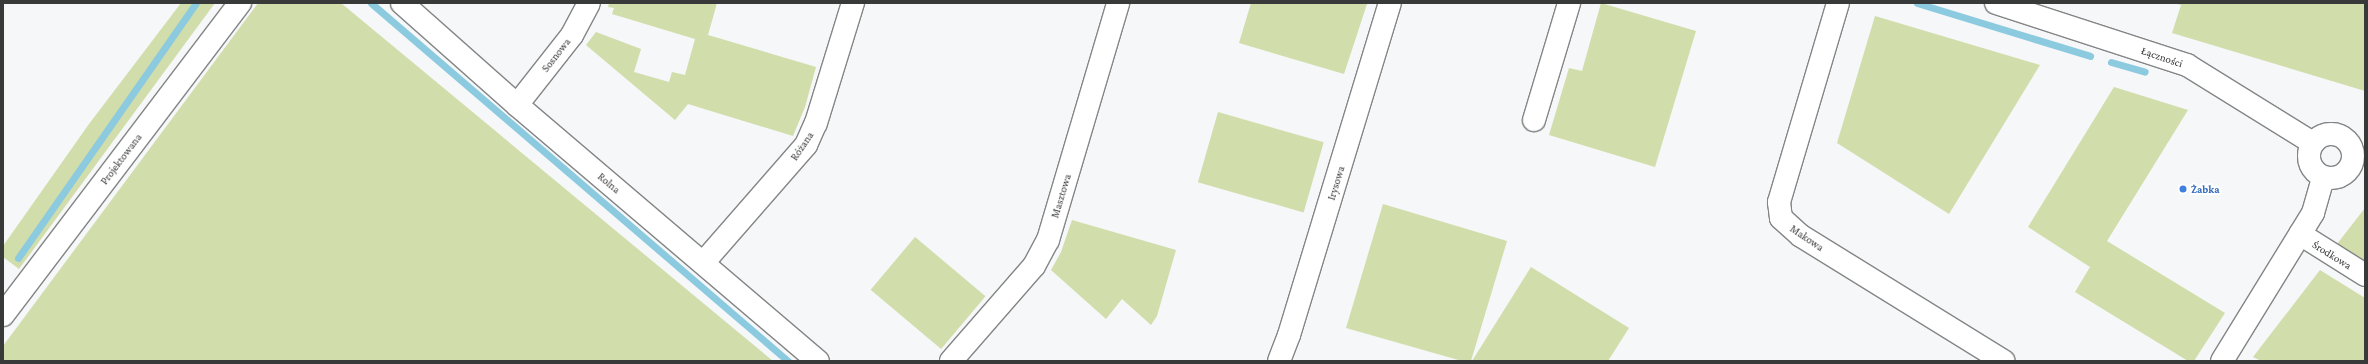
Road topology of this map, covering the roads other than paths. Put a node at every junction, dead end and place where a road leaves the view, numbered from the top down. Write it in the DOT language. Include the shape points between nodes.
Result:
graph roads {
  1 [pos="240,3"];
  2 [pos="402,3"];
  3 [pos="589,3"];
  4 [pos="853,3"];
  5 [pos="1118,3"];
  6 [pos="1390,3"];
  7 [pos="1569,3"];
  8 [pos="1838,3"];
  9 [pos="1996,3"];
  10 [pos="517,105"];
  11 [pos="1534,120"];
  12 [pos="2357,137"];
  13 [pos="2313,143"];
  14 [pos="2323,177"];
  15 [pos="2300,234"];
  16 [pos="703,263"];
  17 [pos="2365,275"];
  18 [pos="3,315"];
  19 [pos="818,361"];
  20 [pos="951,361"];
  21 [pos="1279,361"];
  22 [pos="2003,361"];
  23 [pos="2222,361"];
  1 -- 18 [label="street, Projektowana"];
  2 -- 10 [label="street, Rolna"];
  3 -- 10 [label="street, Sosnowa" via="572,35"];
  4 -- 16 [label="street, Różana" via="816,123 806,145"];
  5 -- 20 [label="street, Masztowa" via="1048,240 1034,266"];
  6 -- 21 [label="street, Irysowa" via="1292,328"];
  7 -- 11 [label="street"];
  8 -- 22 [label="street, Makowa" via="1779,202 1781,218 1801,236"];
  9 -- 13 [label="street, Łączności" via="2187,65"];
  10 -- 16 [label="street, Rolna"];
  12 -- 13 [label="street" via="2330,133 2320,136"];
  12 -- 14 [label="street" via="2353,163 2346,173 2336,179"];
  13 -- 14 [label="street" via="2309,152 2310,162 2315,172"];
  14 -- 15 [label="street" via="2313,213"];
  15 -- 17 [label="street, Środkowa"];
  15 -- 23 [label="street"];
  16 -- 19 [label="street, Rolna"];
}
